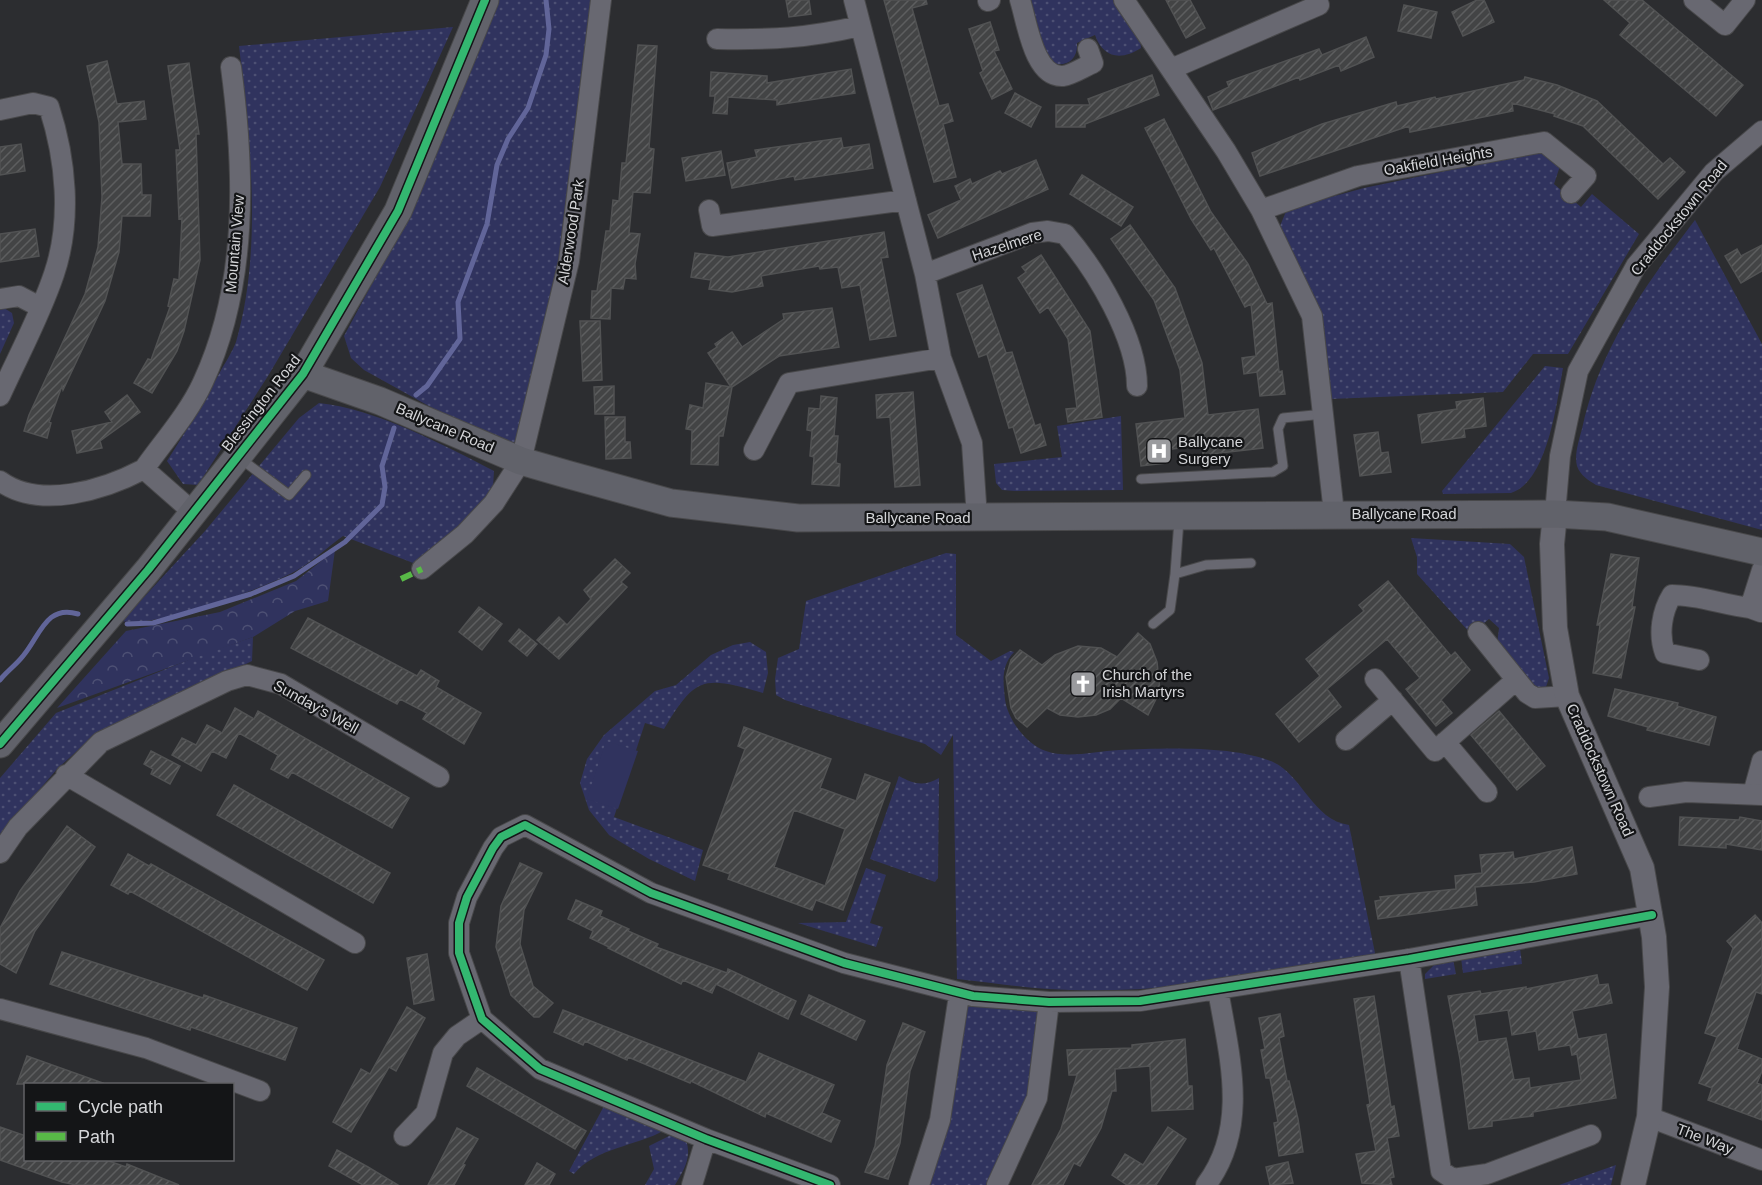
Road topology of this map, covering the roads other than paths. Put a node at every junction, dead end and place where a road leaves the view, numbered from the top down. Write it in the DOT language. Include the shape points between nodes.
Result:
graph roads {
  1 [pos="485,0"];
  2 [pos="601,0"];
  3 [pos="854,0"];
  4 [pos="1020,0"];
  5 [pos="1124,0"];
  6 [pos="1317,0"];
  7 [pos="1694,0"];
  8 [pos="1745,0"];
  9 [pos="860,26"];
  10 [pos="717,39"];
  11 [pos="1088,49"];
  12 [pos="231,67"];
  13 [pos="1171,69"];
  14 [pos="0,110"];
  15 [pos="1762,131"];
  16 [pos="1571,193"];
  17 [pos="906,200"];
  18 [pos="709,210"];
  19 [pos="1261,210"];
  20 [pos="925,274"];
  21 [pos="0,299"];
  22 [pos="40,307"];
  23 [pos="941,358"];
  24 [pos="303,375"];
  25 [pos="1137,386"];
  26 [pos="0,396"];
  27 [pos="1324,414"];
  28 [pos="754,450"];
  29 [pos="236,456"];
  30 [pos="521,461"];
  31 [pos="144,469"];
  32 [pos="306,475"];
  33 [pos="1141,479"];
  34 [pos="0,481"];
  35 [pos="194,512"];
  36 [pos="1335,513"];
  37 [pos="1555,513"];
  38 [pos="1179,517"];
  39 [pos="977,518"];
  40 [pos="1762,552"];
  41 [pos="1251,563"];
  42 [pos="422,569"];
  43 [pos="1762,570"];
  44 [pos="1175,574"];
  45 [pos="1756,610"];
  46 [pos="1153,624"];
  47 [pos="1478,632"];
  48 [pos="1699,660"];
  49 [pos="1376,679"];
  50 [pos="1516,680"];
  51 [pos="1567,696"];
  52 [pos="1393,700"];
  53 [pos="2,738"];
  54 [pos="1346,740"];
  55 [pos="1445,742"];
  56 [pos="1762,760"];
  57 [pos="66,775"];
  58 [pos="439,777"];
  59 [pos="1487,792"];
  60 [pos="1758,794"];
  61 [pos="1648,797"];
  62 [pos="0,853"];
  63 [pos="1652,915"];
  64 [pos="355,943"];
  65 [pos="1409,959"];
  66 [pos="1218,990"];
  67 [pos="963,994"];
  68 [pos="1049,1002"];
  69 [pos="0,1008"];
  70 [pos="482,1019"];
  71 [pos="260,1091"];
  72 [pos="1649,1117"];
  73 [pos="1591,1135"];
  74 [pos="404,1136"];
  75 [pos="706,1139"];
  76 [pos="1762,1160"];
  77 [pos="692,1185"];
  78 [pos="830,1185"];
  79 [pos="919,1185"];
  80 [pos="997,1185"];
  81 [pos="1206,1185"];
  82 [pos="1633,1185"];
  1 -- 24 [label="main road, Blessington Road" via="398,211"];
  2 -- 30 [label="street, Alderwood Park" via="568,261"];
  3 -- 9 [label="street"];
  4 -- 11 [label="street" via="1040,66 1049,75 1064,76 1093,63"];
  5 -- 13 [label="street"];
  6 -- 13 [label="street" via="1319,5"];
  7 -- 8 [label="street" via="1725,25"];
  9 -- 10 [label="street" via="815,36"];
  9 -- 17 [label="street"];
  12 -- 31 [label="street, Mountain View" via="240,182 233,291 221,339 202,385"];
  13 -- 19 [label="street"];
  14 -- 22 [label="street" via="33,103 49,107 59,139 63,229 55,273"];
  15 -- 37 [label="street, Craddockstown Road" via="1714,172 1636,266 1578,371 1560,456"];
  16 -- 19 [label="street, Oakfield Heights" via="1586,176 1544,142 1358,176"];
  17 -- 18 [label="street" via="712,226"];
  17 -- 20 [label="street"];
  19 -- 27 [label="street" via="1312,315"];
  20 -- 23 [label="street"];
  20 -- 25 [label="street, Hazelmere" via="1032,233 1065,234 1112,304 1130,351"];
  21 -- 22 [label="street" via="19,296"];
  22 -- 26 [label="street"];
  23 -- 28 [label="street" via="789,383"];
  23 -- 39 [label="street" via="972,443"];
  24 -- 29 [label="main road, Blessington Road"];
  24 -- 30 [label="main road, Ballycane Road" via="380,401"];
  27 -- 33 [label="lane" via="1283,418 1278,429 1283,466 1273,472"];
  27 -- 36 [label="street"];
  29 -- 32 [label="lane" via="289,495"];
  29 -- 35 [label="main road, Blessington Road"];
  30 -- 39 [label="main road, Ballycane Road" via="671,503 798,518"];
  30 -- 42 [label="street, Alderwood Park" via="494,503 465,534"];
  31 -- 34 [label="street, Mountain View" via="122,481 65,496 11,489"];
  31 -- 35 [label="street"];
  35 -- 53 [label="main road, Blessington Road"];
  36 -- 37 [label="main road, Ballycane Road"];
  36 -- 38 [label="main road, Ballycane Road"];
  37 -- 40 [label="main road, Ballycane Road" via="1606,517"];
  37 -- 51 [label="street, Craddockstown Road" via="1555,628"];
  38 -- 39 [label="main road, Ballycane Road"];
  38 -- 44 [label="lane"];
  41 -- 44 [label="lane" via="1206,565"];
  43 -- 45 [label="street"];
  44 -- 46 [label="lane" via="1170,610"];
  45 -- 48 [label="street" via="1690,595 1672,595 1665,606 1661,642 1665,652"];
  47 -- 50 [label="street"];
  49 -- 52 [label="street"];
  50 -- 51 [label="street" via="1535,698"];
  50 -- 55 [label="street"];
  51 -- 63 [label="street, Craddockstown Road" via="1642,868"];
  52 -- 54 [label="street"];
  52 -- 55 [label="street" via="1435,751"];
  55 -- 59 [label="street"];
  56 -- 60 [label="street"];
  57 -- 58 [label="street, Sunday's Well" via="101,742 247,675 281,684"];
  57 -- 62 [label="street, Sunday's Well" via="18,827"];
  57 -- 64 [label="street"];
  60 -- 61 [label="street" via="1686,792"];
  63 -- 65 [label="street"];
  63 -- 72 [label="street, Craddockstown Road" via="1657,987"];
  65 -- 66 [label="street"];
  65 -- 73 [label="street" via="1442,1172 1453,1179 1487,1174"];
  66 -- 68 [label="street" via="1140,1001"];
  66 -- 81 [label="street" via="1232,1070 1233,1128"];
  67 -- 68 [label="street"];
  67 -- 70 [label="street" via="844,963 651,893 525,825 501,837 493,848 467,897 459,924 459,953"];
  67 -- 79 [label="street" via="958,1002 940,1120"];
  68 -- 80 [label="street" via="1037,1098"];
  69 -- 71 [label="street" via="146,1048"];
  70 -- 74 [label="street" via="457,1036 443,1053 426,1113"];
  70 -- 75 [label="street" via="540,1069"];
  72 -- 76 [label="street, The Way"];
  72 -- 82 [label="street, Craddockstown Road"];
  75 -- 77 [label="street"];
  75 -- 78 [label="street"];
}
